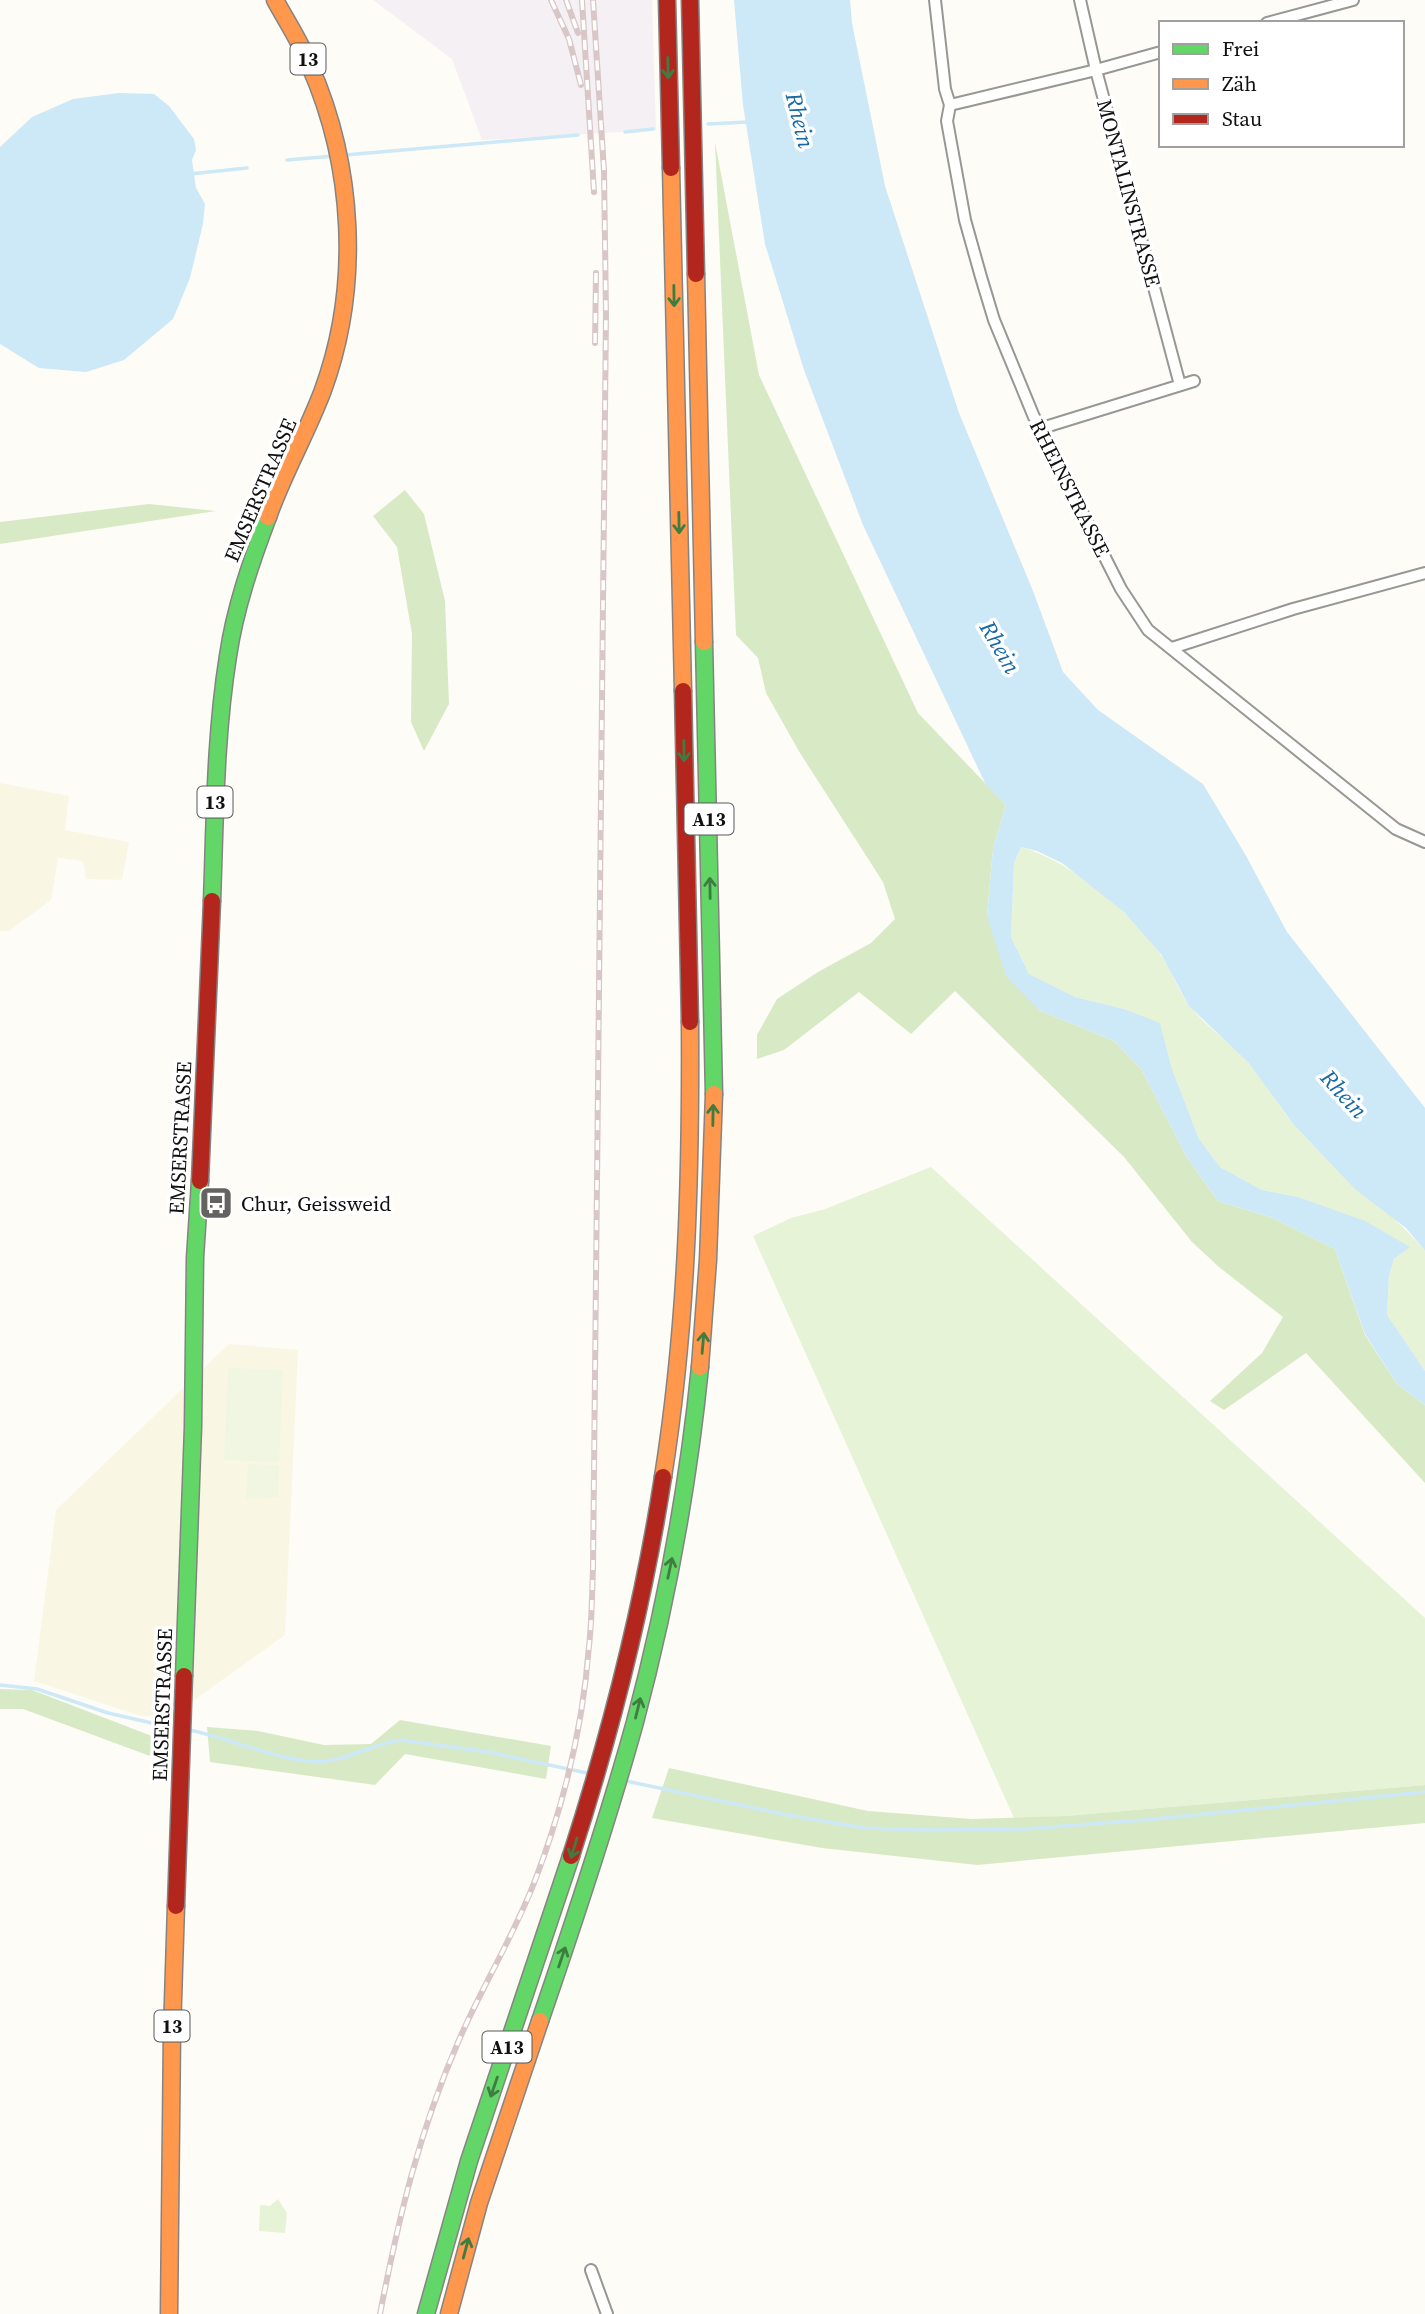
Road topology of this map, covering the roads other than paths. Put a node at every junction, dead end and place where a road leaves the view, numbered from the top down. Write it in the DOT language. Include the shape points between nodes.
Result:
graph roads {
  1 [pos="275,0"];
  2 [pos="667,0"];
  3 [pos="690,0"];
  4 [pos="935,0"];
  5 [pos="1080,0"];
  6 [pos="1345,1"];
  7 [pos="1274,21"];
  8 [pos="1159,53"];
  9 [pos="1096,70"];
  10 [pos="950,104"];
  11 [pos="1194,381"];
  12 [pos="1180,385"];
  13 [pos="1042,428"];
  14 [pos="1425,573"];
  15 [pos="1172,648"];
  16 [pos="1425,842"];
  17 [pos="591,2270"];
  18 [pos="169,2314"];
  19 [pos="426,2314"];
  20 [pos="449,2314"];
  21 [pos="607,2314"];
  1 -- 18 [label="main road, EMSERSTRASSE / 13" via="310,65 331,122 346,198 347,277 339,336 313,417 248,571 228,654 218,733 195,1258 172,2032"];
  2 -- 19 [label="main road, A13, one-way" via="689,952 690,1143 676,1385 633,1637 596,1774 467,2165"];
  20 -- 3 [label="main road, A13, one-way" via="488,2176 618,1779 655,1640 684,1494 700,1369 710,1228 713,996"];
  4 -- 10 [label="street, RHEINSTRASSE"];
  5 -- 9 [label="street, MONTALINSTRASSE"];
  6 -- 7 [label="street"];
  8 -- 9 [label="street"];
  9 -- 10 [label="street"];
  9 -- 12 [label="street, MONTALINSTRASSE"];
  10 -- 13 [label="street, RHEINSTRASSE" via="947,121 965,220 994,320"];
  11 -- 12 [label="street"];
  12 -- 13 [label="street"];
  13 -- 15 [label="street, RHEINSTRASSE" via="1121,589 1148,630"];
  14 -- 15 [label="street"];
  15 -- 16 [label="street, RHEINSTRASSE" via="1396,829"];
  17 -- 21 [label="street"];
}
